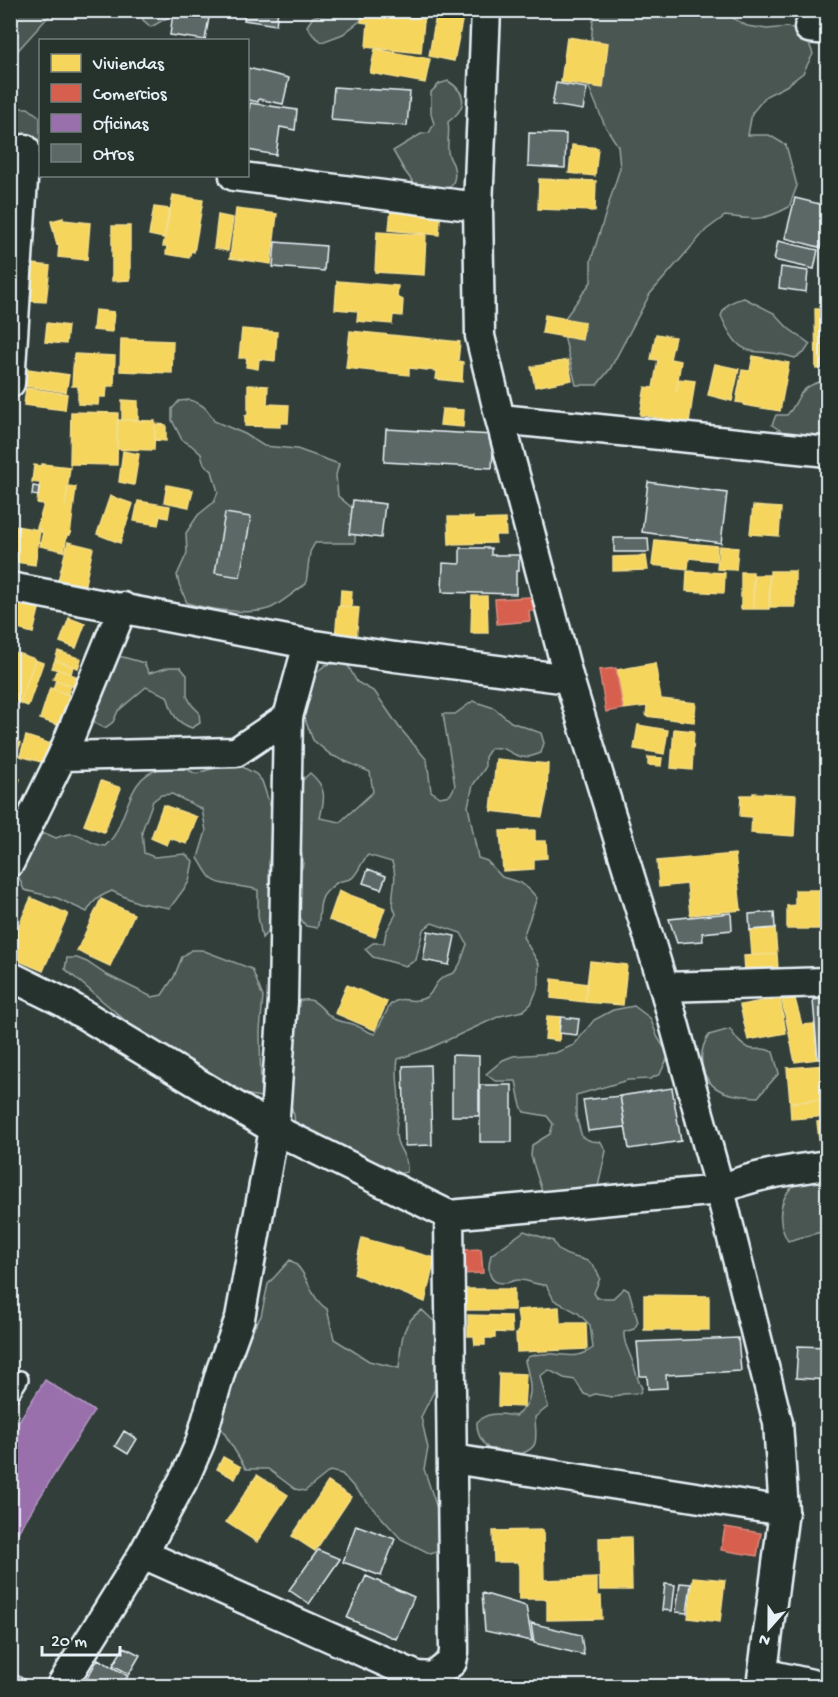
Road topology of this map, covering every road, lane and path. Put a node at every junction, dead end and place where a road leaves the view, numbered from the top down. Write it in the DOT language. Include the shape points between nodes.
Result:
graph roads {
  1 [pos="486,10"];
  2 [pos="25,149"];
  3 [pos="242,177"];
  4 [pos="478,207"];
  5 [pos="10,383"];
  6 [pos="500,419"];
  7 [pos="828,452"];
  8 [pos="10,587"];
  9 [pos="123,607"];
  10 [pos="308,644"];
  11 [pos="569,679"];
  12 [pos="288,717"];
  13 [pos="236,752"];
  14 [pos="62,756"];
  15 [pos="288,789"];
  16 [pos="10,862"];
  17 [pos="10,976"];
  18 [pos="828,982"];
  19 [pos="664,987"];
  20 [pos="274,1129"];
  21 [pos="828,1166"];
  22 [pos="720,1190"];
  23 [pos="449,1215"];
  24 [pos="20,1379"];
  25 [pos="10,1395"];
  26 [pos="453,1459"];
  27 [pos="784,1511"];
  28 [pos="144,1554"];
  29 [pos="762,1680"];
  30 [pos="61,1686"];
  31 [pos="821,1686"];
  1 -- 4 [label="street"];
  2 -- 5 [label="street"];
  3 -- 4 [label="street"];
  4 -- 6 [label="street" via="480,336"];
  6 -- 7 [label="street"];
  6 -- 11 [label="street"];
  8 -- 9 [label="street"];
  9 -- 10 [label="street"];
  9 -- 14 [label="street"];
  10 -- 11 [label="street"];
  10 -- 12 [label="street"];
  11 -- 19 [label="street"];
  12 -- 13 [label="street"];
  12 -- 15 [label="street"];
  13 -- 14 [label="street"];
  13 -- 15 [label="street" via="253,753 272,765"];
  14 -- 16 [label="street"];
  15 -- 20 [label="street" via="283,1002"];
  17 -- 20 [label="street" via="63,1002"];
  18 -- 19 [label="street"];
  19 -- 22 [label="street"];
  20 -- 23 [label="street"];
  20 -- 28 [label="street" via="240,1318 200,1443"];
  21 -- 22 [label="street" via="779,1172"];
  22 -- 23 [label="street"];
  22 -- 27 [label="street" via="778,1423"];
  23 -- 26 [label="street"];
  24 -- 25 [label="lane"];
  26 -- 27 [label="street"];
  26 -- 28 [label="street" via="454,1652 452,1662 433,1677 417,1676"];
  27 -- 29 [label="street"];
  28 -- 30 [label="street"];
  29 -- 31 [label="street"];
}
